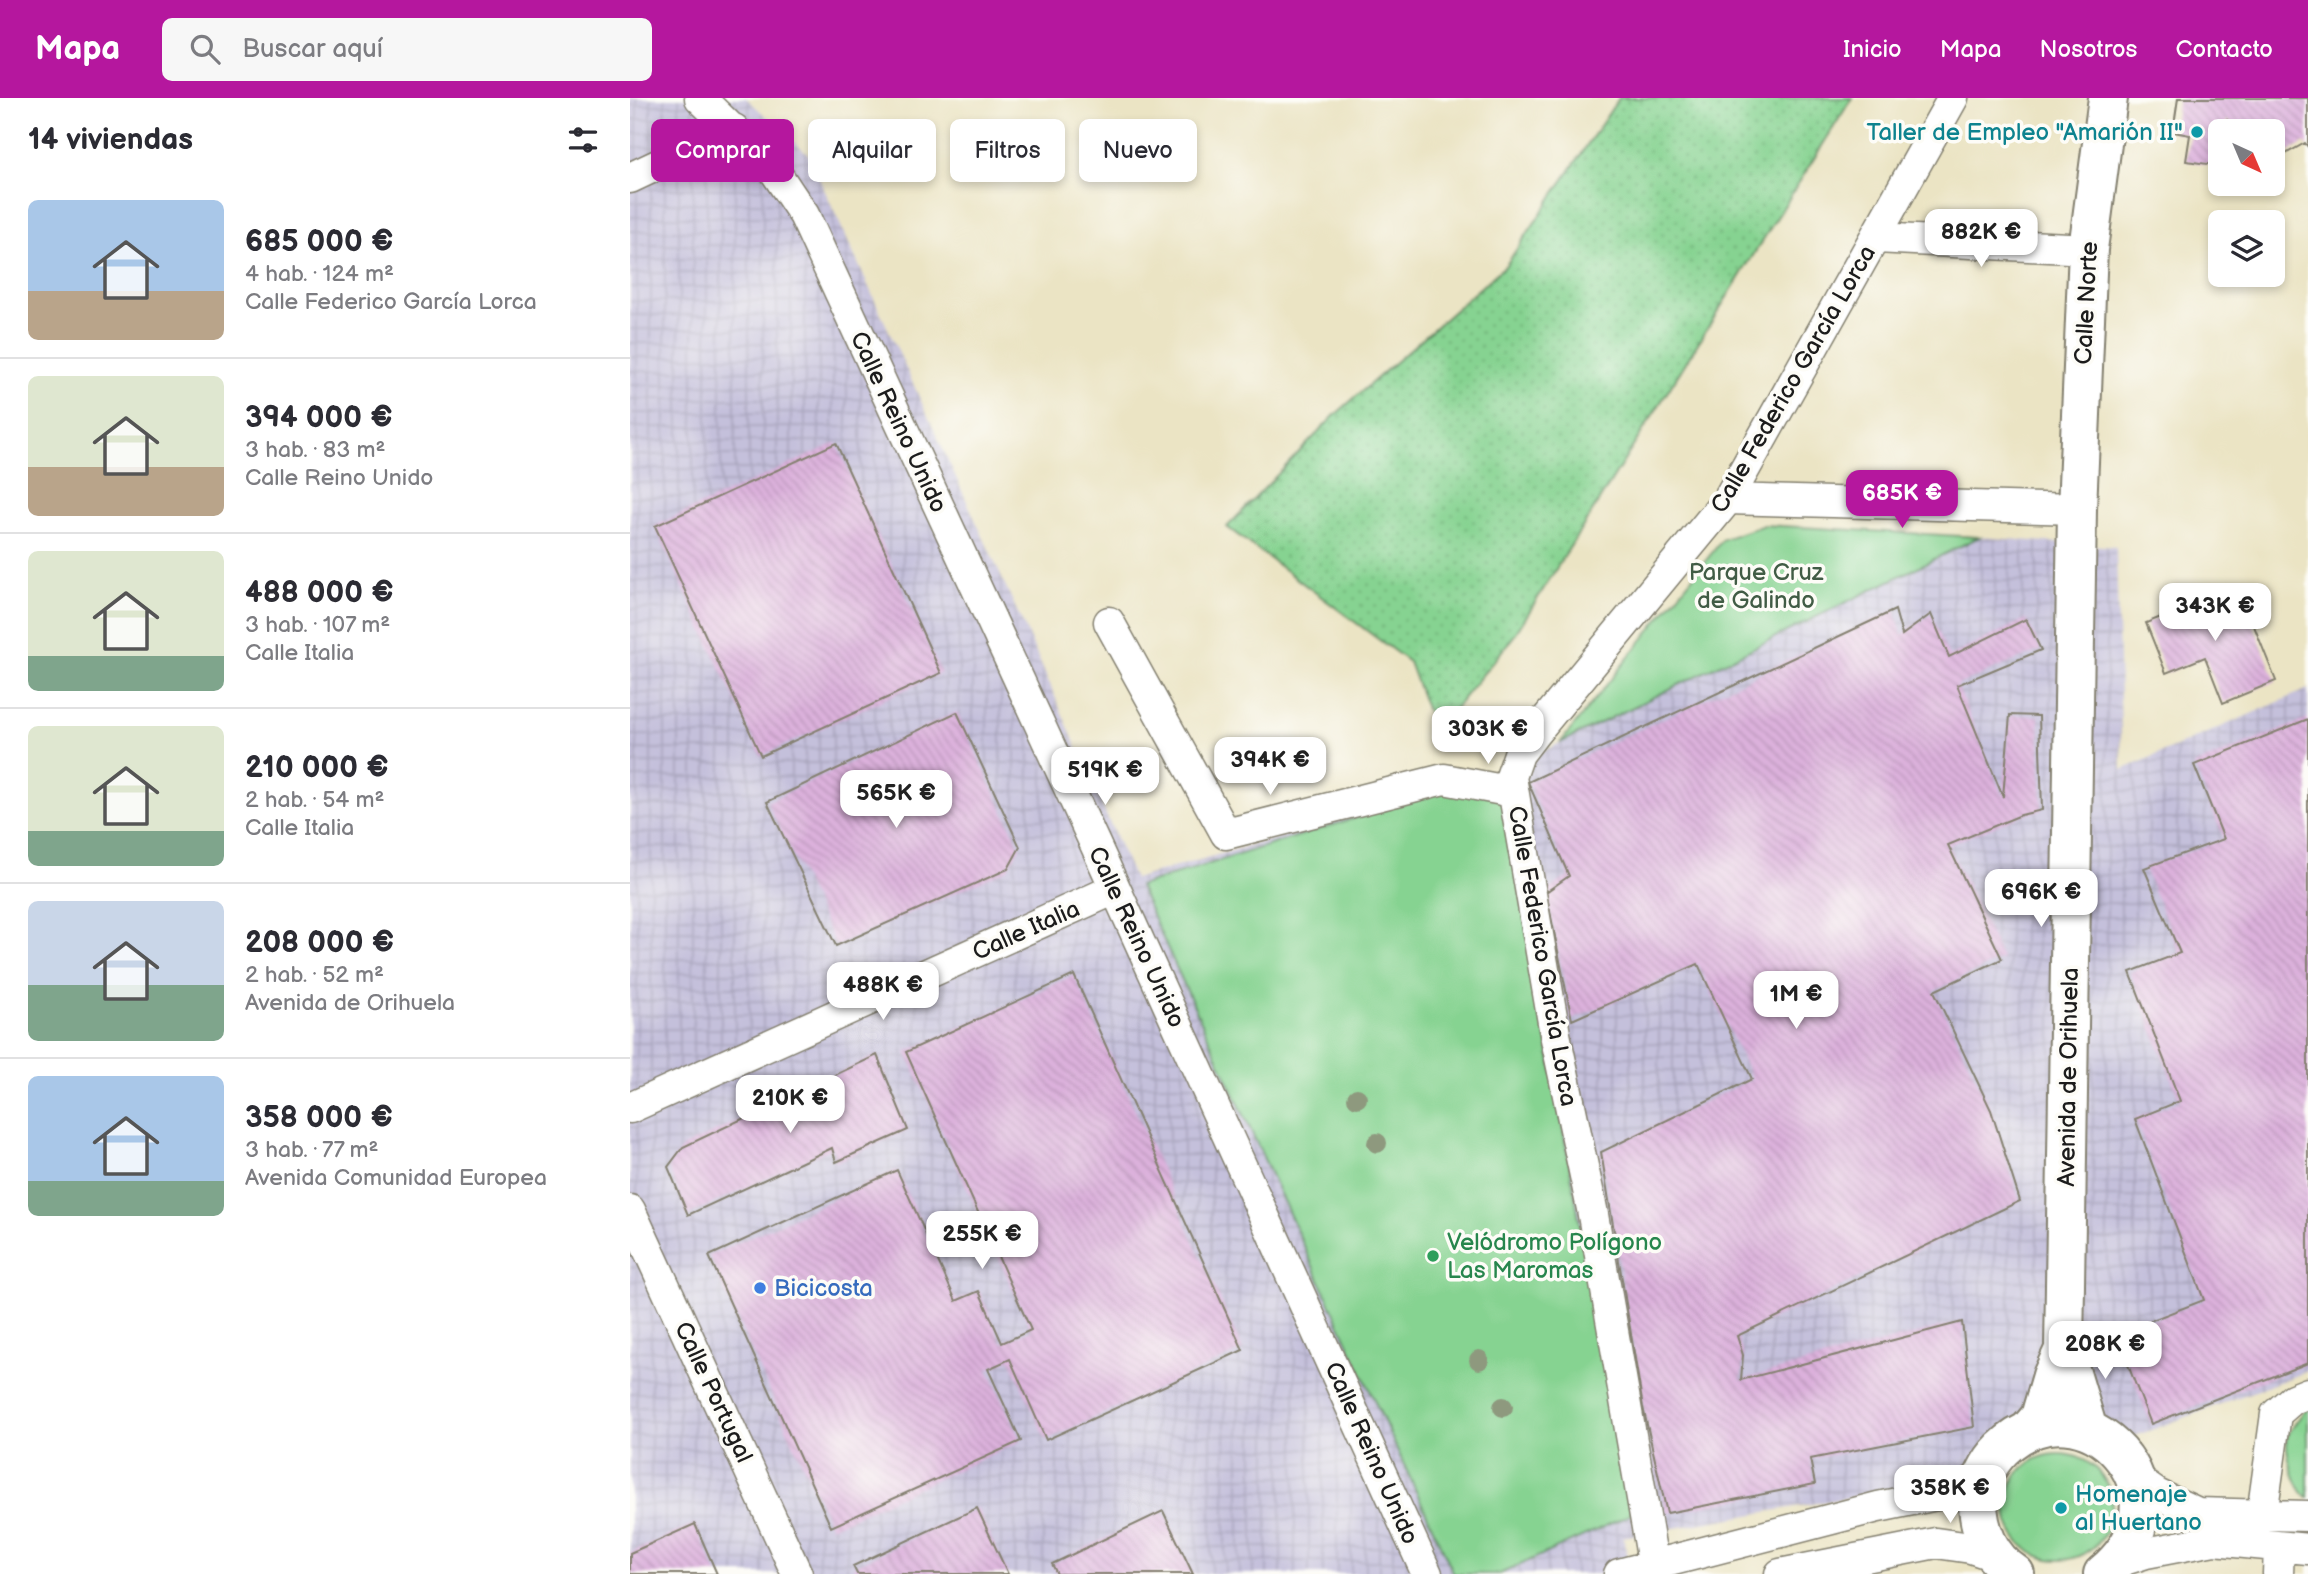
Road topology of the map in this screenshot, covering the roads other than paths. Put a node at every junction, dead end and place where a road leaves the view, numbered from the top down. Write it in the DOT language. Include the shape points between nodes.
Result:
graph roads {
  1 [pos="700,98"];
  2 [pos="1953,98"];
  3 [pos="2108,98"];
  4 [pos="723,119"];
  5 [pos="651,168"];
  6 [pos="630,178"];
  7 [pos="782,182"];
  8 [pos="1876,238"];
  9 [pos="2088,249"];
  10 [pos="1728,499"];
  11 [pos="2077,509"];
  12 [pos="1109,622"];
  13 [pos="1513,792"];
  14 [pos="1115,889"];
  15 [pos="630,1108"];
  16 [pos="630,1210"];
  17 [pos="2064,1350"];
  18 [pos="2308,1393"];
  19 [pos="2088,1430"];
  20 [pos="2028,1431"];
  21 [pos="1985,1472"];
  22 [pos="2137,1480"];
  23 [pos="2262,1515"];
  24 [pos="2308,1516"];
  25 [pos="2289,1557"];
  26 [pos="2005,1565"];
  27 [pos="2111,1568"];
  28 [pos="1655,1569"];
  29 [pos="797,1574"];
  30 [pos="1427,1574"];
  31 [pos="1619,1574"];
  32 [pos="1780,1574"];
  1 -- 4 [label="street, Calle Reino Unido"];
  2 -- 8 [label="street, Calle Federico García Lorca"];
  3 -- 9 [label="main road, Calle Norte"];
  5 -- 6 [label="street"];
  7 -- 14 [label="street, Calle Reino Unido" via="804,215"];
  8 -- 9 [label="street"];
  8 -- 10 [label="street, Calle Federico García Lorca"];
  9 -- 11 [label="main road, Calle Norte"];
  10 -- 11 [label="street"];
  10 -- 13 [label="street, Calle Federico García Lorca" via="1519,754 1511,777"];
  11 -- 17 [label="main road, Avenida de Orihuela"];
  12 -- 13 [label="street" via="1226,834 1444,779"];
  13 -- 28 [label="street, Calle Federico García Lorca"];
  14 -- 15 [label="street, Calle Italia"];
  14 -- 30 [label="street, Calle Reino Unido"];
  16 -- 29 [label="street, Calle Portugal"];
  17 -- 19 [label="main road, Avenida de Orihuela"];
  17 -- 20 [label="main road, Avenida de Orihuela" via="2040,1417"];
  18 -- 23 [label="street" via="2276,1414"];
  19 -- 20 [label="main road" via="2058,1424"];
  19 -- 22 [label="main road" via="2125,1458"];
  20 -- 21 [label="main road" via="1996,1455"];
  21 -- 26 [label="main road" via="1978,1515 1984,1537"];
  21 -- 28 [label="street" via="1961,1490 1878,1507"];
  22 -- 23 [label="street" via="2198,1513"];
  22 -- 27 [label="main road" via="2140,1509 2134,1537"];
  23 -- 24 [label="street"];
  25 -- 27 [label="street" via="2214,1540 2146,1553"];
  26 -- 32 [label="street" via="1971,1548 1936,1543"];
  28 -- 31 [label="street"];
}
